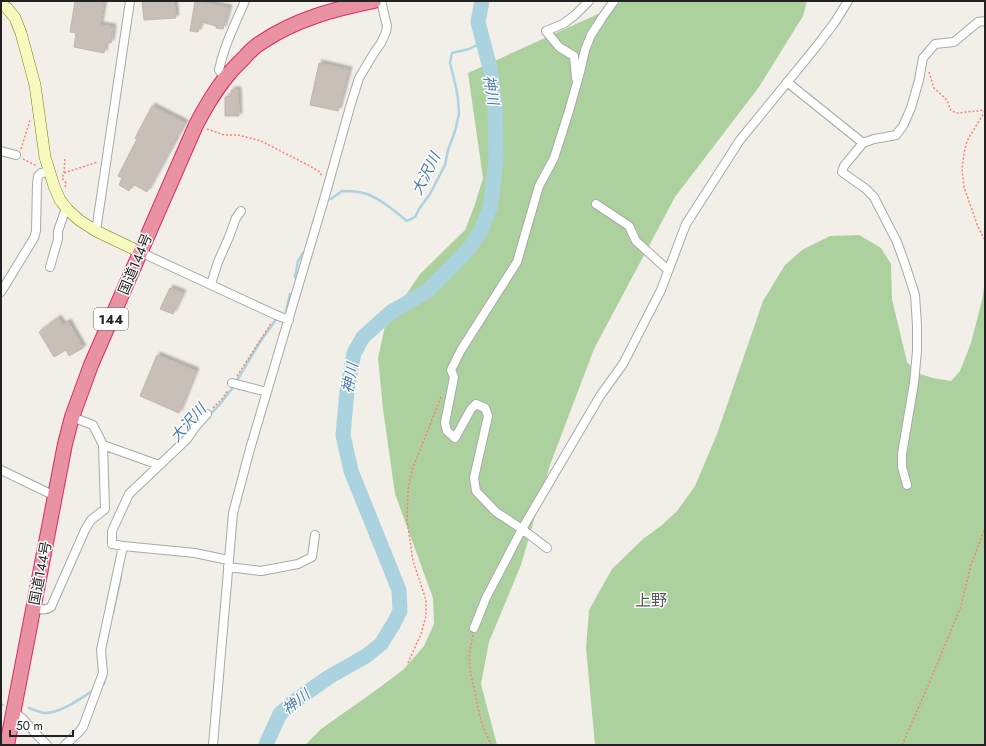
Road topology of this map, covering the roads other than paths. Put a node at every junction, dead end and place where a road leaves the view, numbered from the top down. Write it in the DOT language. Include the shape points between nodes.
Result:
graph roads {
  1 [pos="130,1"];
  2 [pos="245,1"];
  3 [pos="374,1"];
  4 [pos="381,1"];
  5 [pos="589,1"];
  6 [pos="614,1"];
  7 [pos="848,1"];
  8 [pos="1,4"];
  9 [pos="985,20"];
  10 [pos="225,78"];
  11 [pos="786,82"];
  12 [pos="576,86"];
  13 [pos="863,143"];
  14 [pos="1,151"];
  15 [pos="16,155"];
  16 [pos="47,172"];
  17 [pos="63,204"];
  18 [pos="596,204"];
  19 [pos="242,211"];
  20 [pos="96,231"];
  21 [pos="140,252"];
  22 [pos="50,267"];
  23 [pos="668,270"];
  24 [pos="211,284"];
  25 [pos="1,292"];
  26 [pos="289,320"];
  27 [pos="234,384"];
  28 [pos="267,392"];
  29 [pos="207,414"];
  30 [pos="72,417"];
  31 [pos="103,445"];
  32 [pos="159,465"];
  33 [pos="1,470"];
  34 [pos="907,485"];
  35 [pos="55,496"];
  36 [pos="522,529"];
  37 [pos="315,535"];
  38 [pos="123,546"];
  39 [pos="547,548"];
  40 [pos="228,563"];
  41 [pos="33,608"];
  42 [pos="474,628"];
  43 [pos="14,712"];
  44 [pos="7,745"];
  45 [pos="47,745"];
  46 [pos="65,745"];
  47 [pos="213,745"];
  1 -- 20 [label="street"];
  2 -- 10 [label="street" via="222,57 219,70"];
  3 -- 10 [label="highway, 国道144号 / 144" via="343,7 281,31 250,51"];
  4 -- 26 [label="street" via="386,32 359,78"];
  5 -- 12 [label="street" via="575,16 546,31 559,47 574,56"];
  6 -- 12 [label="street" via="589,40"];
  7 -- 11 [label="street" via="835,22"];
  8 -- 16 [label="street" via="14,18 21,33 35,85"];
  9 -- 13 [label="street" via="978,22 954,42 936,44 923,58 919,80 904,126 896,134"];
  10 -- 21 [label="highway, 国道144号 / 144" via="196,125"];
  11 -- 13 [label="street"];
  11 -- 23 [label="street" via="740,140 705,193 686,224"];
  12 -- 36 [label="street" via="554,158 539,186 517,262 451,370 454,377 445,423 447,431 455,438 470,409 476,404 485,408 488,416 474,478 476,491 496,512"];
  13 -- 34 [label="street" via="842,172 874,197 897,242 914,295 918,325 914,383 902,454 902,467"];
  14 -- 15 [label="street"];
  16 -- 17 [label="street"];
  16 -- 25 [label="street" via="38,176 34,238"];
  17 -- 20 [label="street" via="79,220"];
  17 -- 22 [label="street" via="58,239"];
  18 -- 23 [label="street" via="629,226 636,241"];
  19 -- 24 [label="street" via="236,218"];
  20 -- 21 [label="street"];
  21 -- 24 [label="street"];
  21 -- 30 [label="highway, 国道144号 / 144" via="91,365"];
  23 -- 36 [label="street" via="661,290 623,364 600,396"];
  24 -- 26 [label="street"];
  26 -- 28 [label="street"];
  27 -- 28 [label="street"];
  28 -- 40 [label="street" via="233,513"];
  29 -- 32 [label="street" via="187,439"];
  30 -- 31 [label="street" via="93,425"];
  30 -- 35 [label="highway, 国道144号 / 144"];
  31 -- 32 [label="street"];
  31 -- 41 [label="street" via="106,510 91,520 85,530 51,607 42,610"];
  32 -- 38 [label="street" via="129,494 112,531 112,544"];
  33 -- 35 [label="street"];
  35 -- 41 [label="highway, 国道144号 / 144"];
  36 -- 39 [label="street"];
  36 -- 42 [label="street" via="486,598"];
  37 -- 40 [label="street" via="312,557 298,564 261,571"];
  38 -- 40 [label="street" via="195,553"];
  38 -- 46 [label="street" via="101,650 103,673 83,727"];
  40 -- 47 [label="street"];
  41 -- 43 [label="highway, 国道144号 / 144"];
  43 -- 44 [label="highway, 国道144号 / 144"];
  43 -- 45 [label="street"];
}
